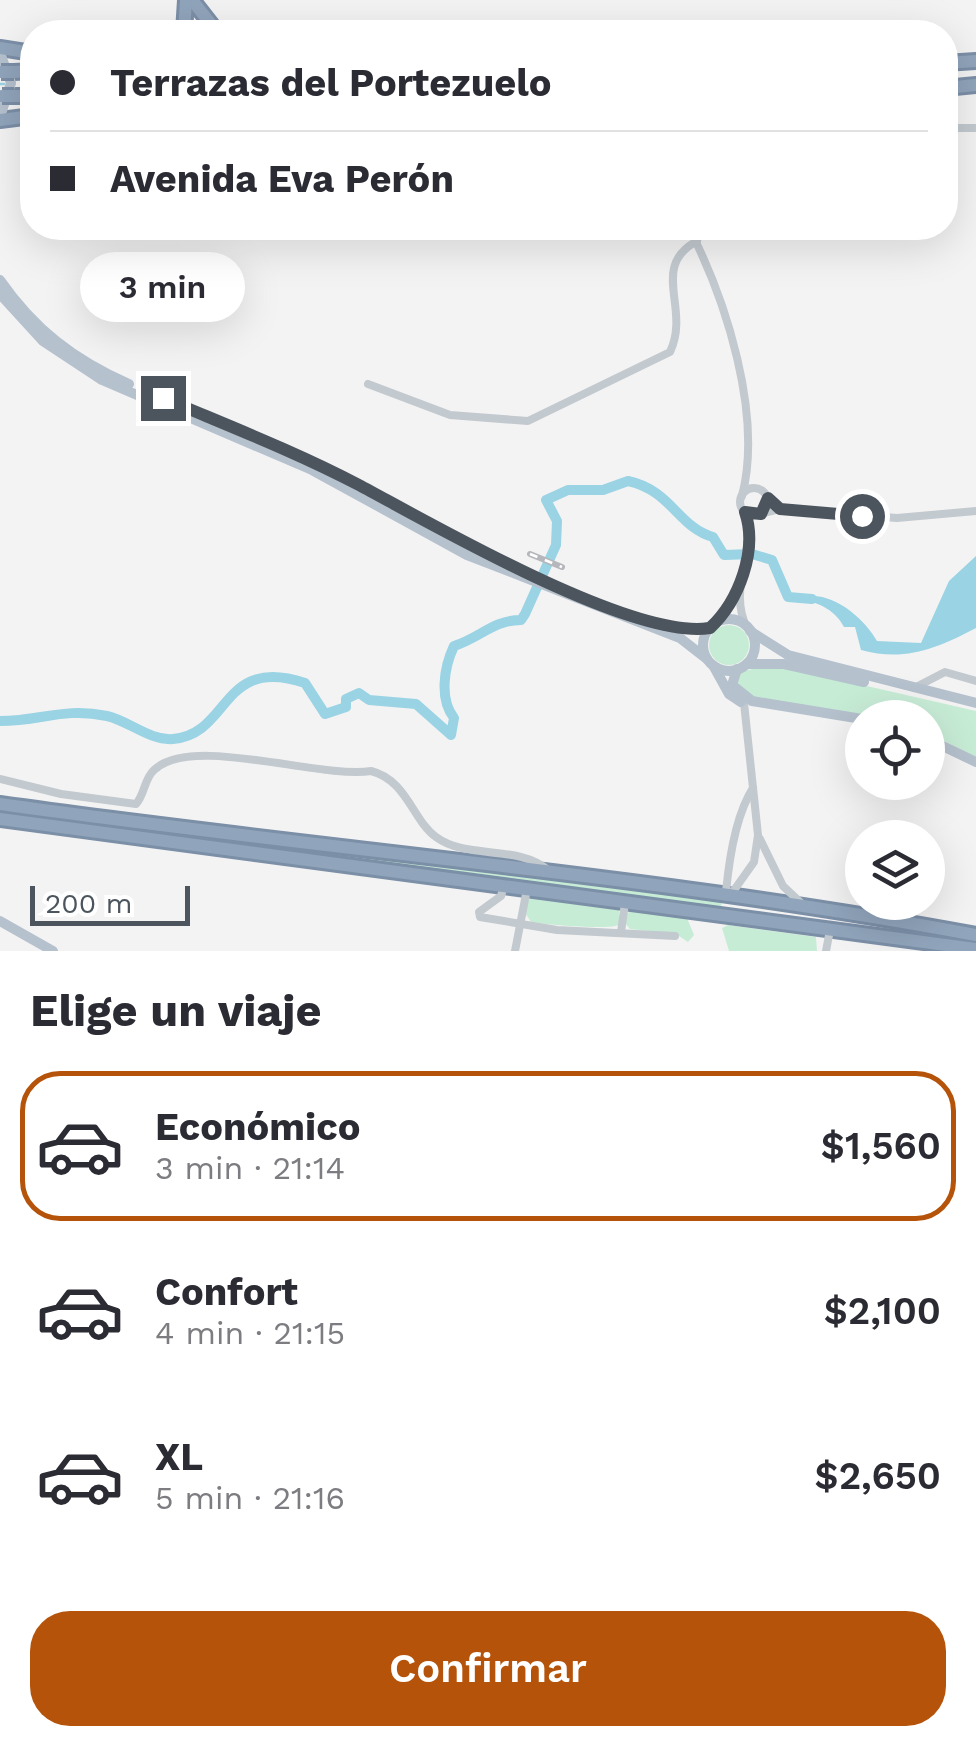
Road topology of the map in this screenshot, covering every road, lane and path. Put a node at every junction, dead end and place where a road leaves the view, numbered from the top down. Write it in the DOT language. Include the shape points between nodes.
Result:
graph roads {
  1 [pos="189,0"];
  2 [pos="206,20"];
  3 [pos="0,51"];
  4 [pos="0,118"];
  5 [pos="697,241"];
  6 [pos="0,280"];
  7 [pos="0,294"];
  8 [pos="368,384"];
  9 [pos="746,470"];
  10 [pos="757,489"];
  11 [pos="742,496"];
  12 [pos="768,498"];
  13 [pos="780,509"];
  14 [pos="976,511"];
  15 [pos="745,512"];
  16 [pos="762,513"];
  17 [pos="749,532"];
  18 [pos="520,572"];
  19 [pos="740,583"];
  20 [pos="559,589"];
  21 [pos="712,626"];
  22 [pos="749,629"];
  23 [pos="710,662"];
  24 [pos="742,666"];
  25 [pos="976,681"];
  26 [pos="914,688"];
  27 [pos="744,703"];
  28 [pos="767,704"];
  29 [pos="976,706"];
  30 [pos="845,716"];
  31 [pos="945,747"];
  32 [pos="976,762"];
  33 [pos="0,779"];
  34 [pos="753,788"];
  35 [pos="56,793"];
  36 [pos="112,801"];
  37 [pos="0,804"];
  38 [pos="52,811"];
  39 [pos="0,818"];
  40 [pos="108,819"];
  41 [pos="758,834"];
  42 [pos="552,873"];
  43 [pos="504,886"];
  44 [pos="527,889"];
  45 [pos="729,893"];
  46 [pos="748,896"];
  47 [pos="625,903"];
  48 [pos="802,904"];
  49 [pos="826,908"];
  50 [pos="739,918"];
  51 [pos="0,921"];
  52 [pos="522,925"];
  53 [pos="830,930"];
  54 [pos="622,932"];
  55 [pos="976,932"];
  56 [pos="675,936"];
  57 [pos="912,941"];
  58 [pos="976,948"];
  59 [pos="53,951"];
  60 [pos="515,951"];
  61 [pos="826,951"];
  62 [pos="964,951"];
  1 -- 2 [label="highway"];
  3 -- 4 [label="main road" via="11,83"];
  5 -- 8 [label="street" via="674,261 678,310 670,352 537,418 456,416"];
  5 -- 9 [label="street" via="738,360"];
  6 -- 18 [label="main road" via="30,321 97,370 308,460"];
  7 -- 18 [label="main road" via="42,341 86,372 312,470 439,541"];
  9 -- 10 [label="street"];
  9 -- 11 [label="street"];
  10 -- 11 [label="street"];
  10 -- 12 [label="street"];
  11 -- 15 [label="street"];
  12 -- 13 [label="street"];
  12 -- 16 [label="street"];
  13 -- 14 [label="street" via="897,518"];
  13 -- 16 [label="street"];
  15 -- 16 [label="street"];
  15 -- 17 [label="street"];
  16 -- 17 [label="street"];
  17 -- 19 [label="street"];
  18 -- 20 [label="main road"];
  19 -- 21 [label="street"];
  19 -- 22 [label="street" via="740,611"];
  20 -- 21 [label="main road" via="668,626"];
  20 -- 23 [label="main road" via="680,638"];
  21 -- 22 [label="main road" via="732,620"];
  21 -- 23 [label="main road" via="703,645"];
  22 -- 24 [label="main road" via="754,650"];
  22 -- 26 [label="main road" via="788,655"];
  23 -- 24 [label="main road"];
  23 -- 27 [label="main road" via="732,697"];
  24 -- 28 [label="main road" via="732,678 734,690"];
  24 -- 29 [label="main road" via="794,666"];
  25 -- 26 [label="street" via="945,672"];
  26 -- 29 [label="main road"];
  27 -- 28 [label="main road"];
  27 -- 34 [label="street"];
  28 -- 30 [label="main road"];
  31 -- 32 [label="main road"];
  33 -- 35 [label="street"];
  34 -- 41 [label="street"];
  34 -- 45 [label="street"];
  35 -- 36 [label="street"];
  35 -- 38 [label="street"];
  36 -- 40 [label="street"];
  36 -- 42 [label="street" via="136,804 153,771 190,755 340,774 371,771 408,798 443,841 525,858"];
  37 -- 38 [label="highway"];
  38 -- 40 [label="highway"];
  39 -- 43 [label="highway"];
  40 -- 42 [label="highway"];
  41 -- 45 [label="street" via="754,862"];
  41 -- 48 [label="street" via="783,886"];
  42 -- 45 [label="highway"];
  43 -- 44 [label="highway"];
  43 -- 52 [label="street" via="480,917"];
  44 -- 47 [label="highway"];
  44 -- 52 [label="street"];
  45 -- 46 [label="highway"];
  46 -- 48 [label="highway"];
  46 -- 50 [label="highway" via="729,897 722,905 725,914"];
  47 -- 50 [label="highway"];
  47 -- 54 [label="street"];
  48 -- 49 [label="highway"];
  49 -- 53 [label="highway" via="835,917"];
  49 -- 55 [label="highway"];
  50 -- 53 [label="highway"];
  51 -- 59 [label="main road"];
  52 -- 54 [label="street"];
  52 -- 60 [label="street"];
  53 -- 57 [label="highway"];
  53 -- 61 [label="street"];
  54 -- 56 [label="street"];
  57 -- 58 [label="highway"];
  57 -- 62 [label="highway"];
}
